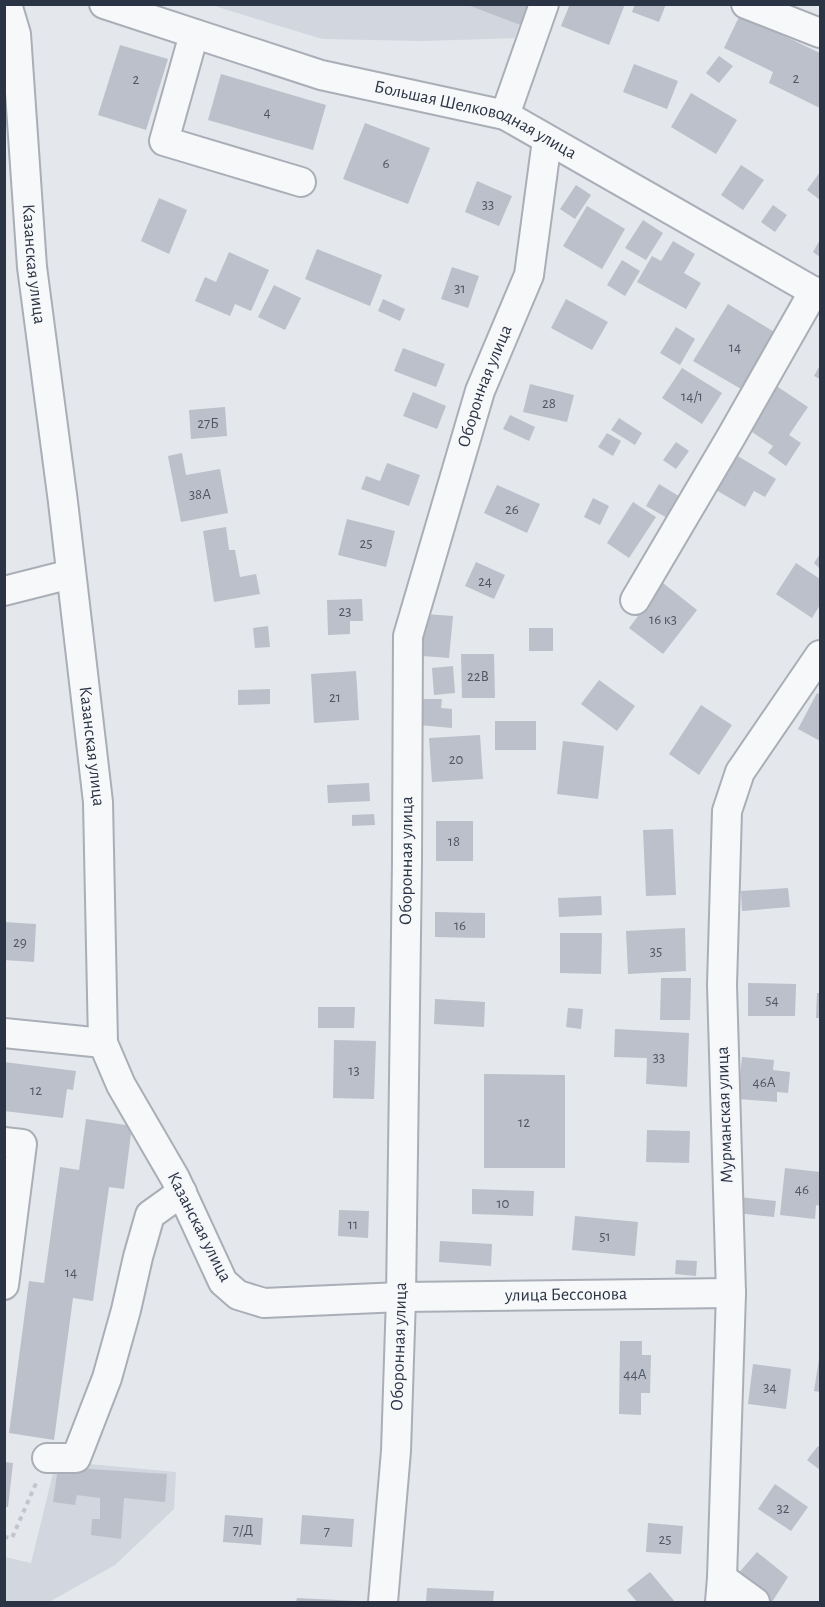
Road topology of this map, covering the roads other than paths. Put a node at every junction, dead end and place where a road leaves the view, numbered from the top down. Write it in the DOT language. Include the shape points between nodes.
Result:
graph roads {
  1 [pos="104,4"];
  2 [pos="544,4"];
  3 [pos="746,4"];
  4 [pos="6,7"];
  5 [pos="820,33"];
  6 [pos="194,34"];
  7 [pos="505,114"];
  8 [pos="547,140"];
  9 [pos="301,182"];
  10 [pos="817,293"];
  11 [pos="71,574"];
  12 [pos="4,591"];
  13 [pos="635,600"];
  14 [pos="820,655"];
  15 [pos="4,1033"];
  16 [pos="103,1043"];
  17 [pos="4,1142"];
  18 [pos="182,1192"];
  19 [pos="4,1285"];
  20 [pos="731,1293"];
  21 [pos="401,1297"];
  22 [pos="47,1458"];
  23 [pos="721,1590"];
  24 [pos="383,1602"];
  25 [pos="755,1602"];
  1 -- 6 [label="street, Большая Шелководная улица"];
  2 -- 7 [label="street"];
  3 -- 5 [label="street"];
  4 -- 11 [label="street, Казанская улица" via="16,34 32,267"];
  6 -- 7 [label="street, Большая Шелководная улица" via="321,75"];
  6 -- 9 [label="street" via="165,141"];
  7 -- 8 [label="street, Большая Шелководная улица"];
  8 -- 10 [label="street, Большая Шелководная улица"];
  8 -- 21 [label="street, Оборонная улица" via="529,275 480,391 408,636"];
  10 -- 13 [label="street"];
  11 -- 12 [label="street"];
  11 -- 16 [label="street, Казанская улица" via="98,802"];
  14 -- 20 [label="street, Мурманская улица" via="740,772 727,811 722,985"];
  15 -- 16 [label="street"];
  16 -- 18 [label="street, Казанская улица" via="121,1085"];
  17 -- 19 [label="street" via="22,1144"];
  18 -- 21 [label="street, Казанская улица" via="223,1282 238,1295 264,1303"];
  18 -- 22 [label="street" via="150,1215 107,1378 76,1458"];
  20 -- 21 [label="street, улица Бессонова"];
  20 -- 23 [label="street, Мурманская улица"];
  21 -- 24 [label="street, Оборонная улица" via="396,1451"];
  23 -- 25 [label="street"];
}
